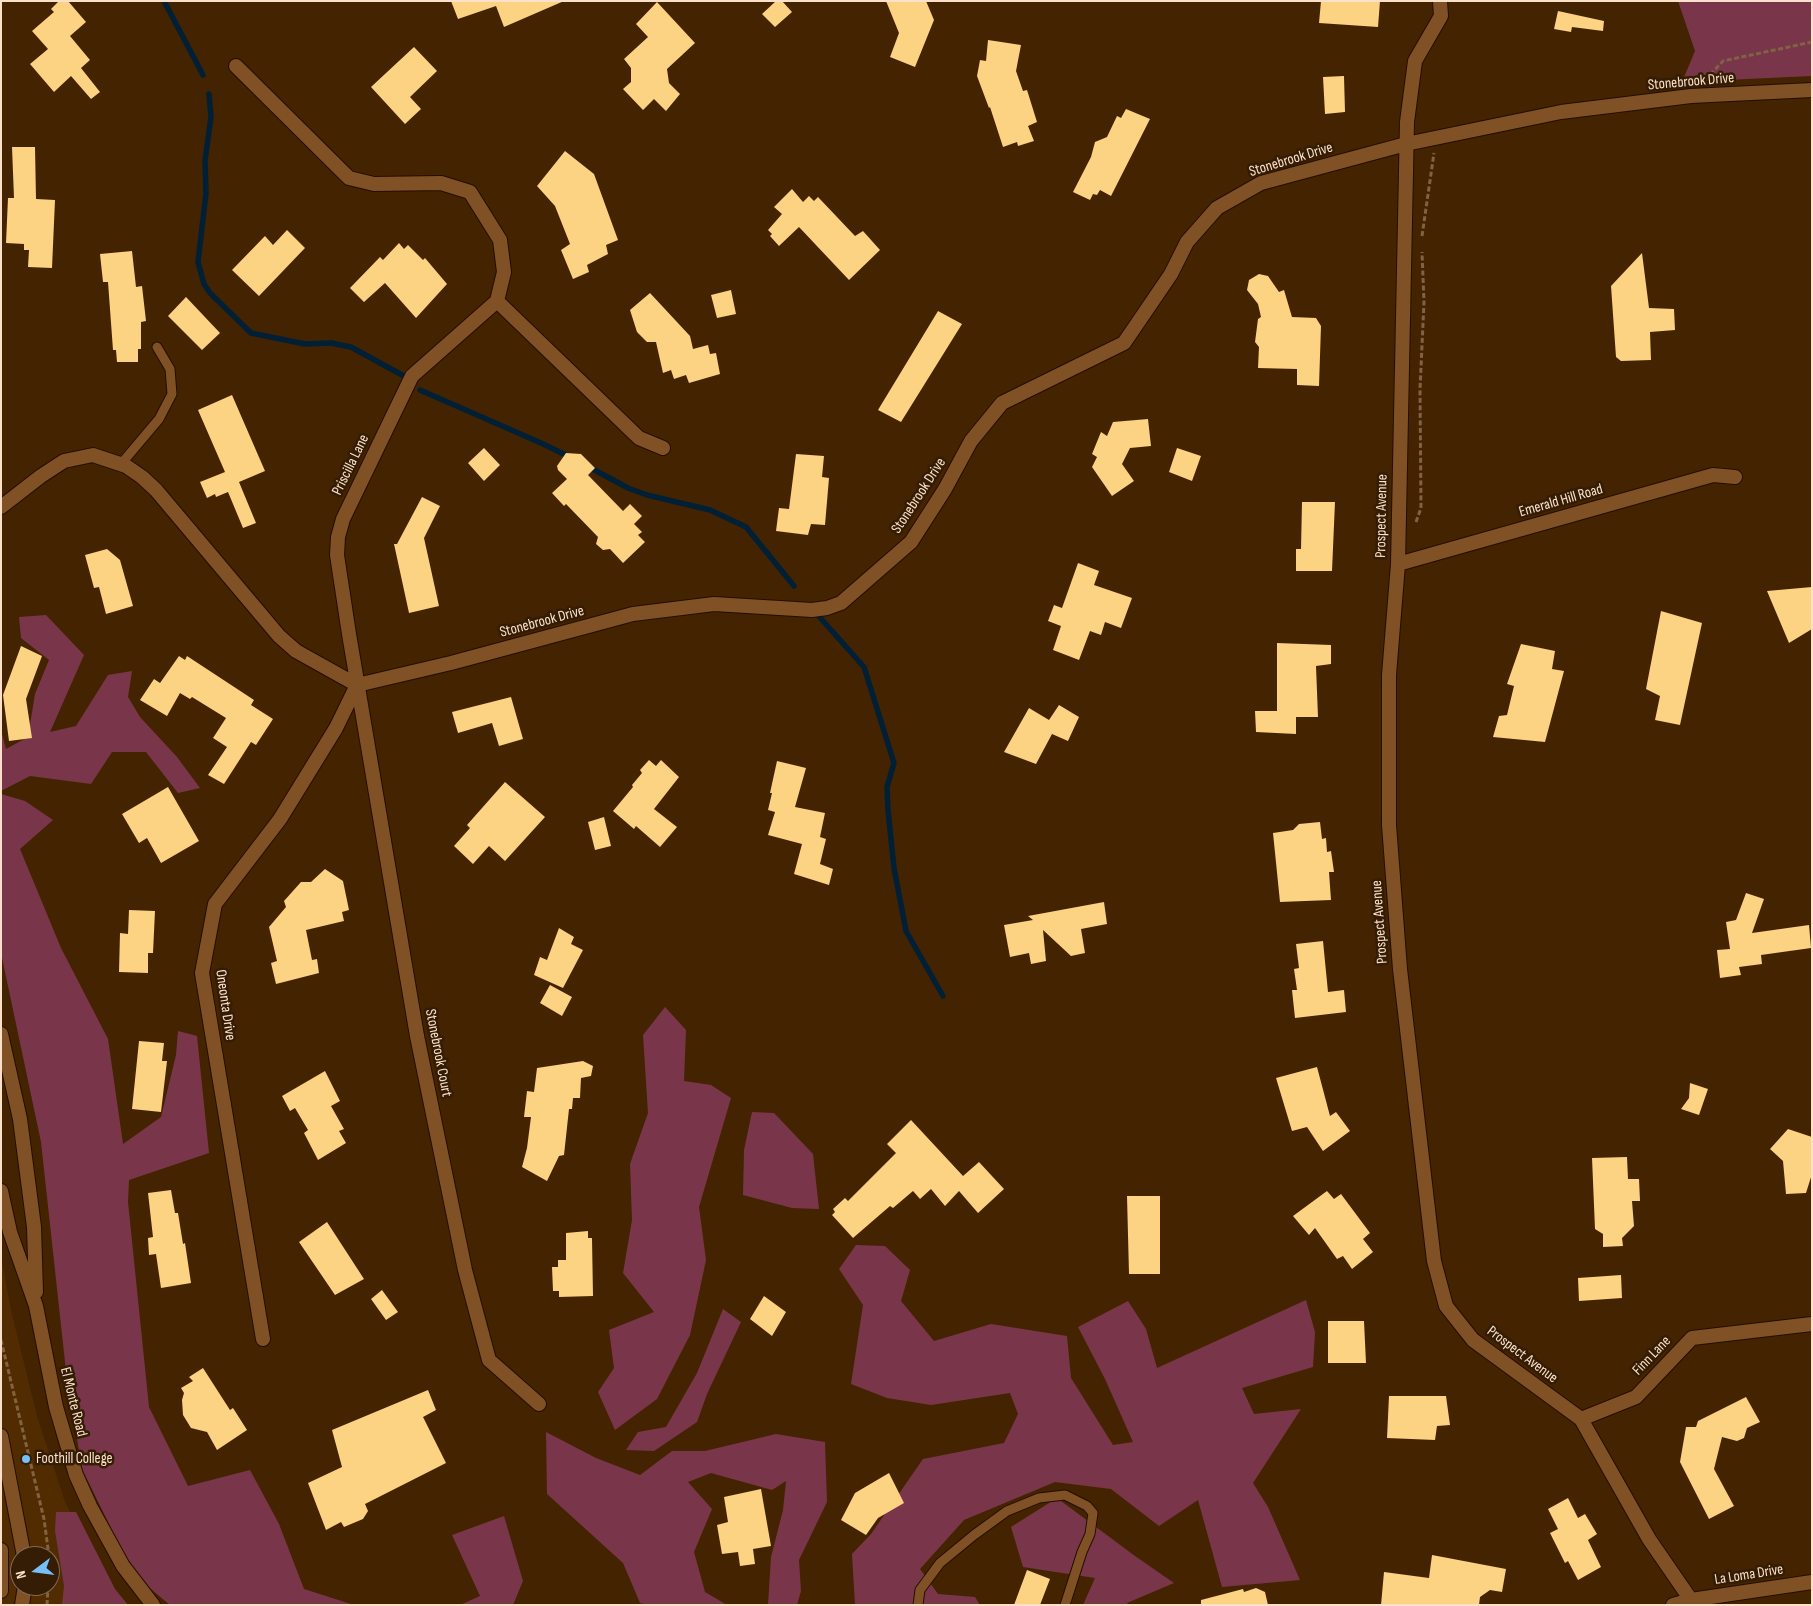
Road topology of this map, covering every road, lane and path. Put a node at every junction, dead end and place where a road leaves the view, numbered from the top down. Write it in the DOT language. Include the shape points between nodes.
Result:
graph roads {
  1 [pos="1440,1"];
  2 [pos="1812,42"];
  3 [pos="236,66"];
  4 [pos="1812,90"];
  5 [pos="1691,96"];
  6 [pos="1436,137"];
  7 [pos="1406,144"];
  8 [pos="1421,240"];
  9 [pos="1422,248"];
  10 [pos="497,301"];
  11 [pos="157,347"];
  12 [pos="663,448"];
  13 [pos="121,464"];
  14 [pos="1735,477"];
  15 [pos="1,507"];
  16 [pos="1413,530"];
  17 [pos="1398,564"];
  18 [pos="357,685"];
  19 [pos="1,1034"];
  20 [pos="6,1078"];
  21 [pos="1,1191"];
  22 [pos="36,1306"];
  23 [pos="1812,1324"];
  24 [pos="1,1340"];
  25 [pos="263,1340"];
  26 [pos="538,1404"];
  27 [pos="1581,1420"];
  28 [pos="1,1436"];
  29 [pos="22,1546"];
  30 [pos="48,1546"];
  31 [pos="1,1550"];
  32 [pos="1812,1582"];
  33 [pos="1,1591"];
  34 [pos="1692,1602"];
  35 [pos="153,1605"];
  36 [pos="918,1605"];
  37 [pos="1065,1605"];
  38 [pos="1673,1605"];
  1 -- 7 [label="street, Prospect Avenue" via="1441,16 1415,61"];
  2 -- 5 [label="path" via="1723,61"];
  3 -- 10 [label="street" via="349,178 374,184 441,182 470,192 502,247 504,272"];
  4 -- 5 [label="street, Stonebrook Drive"];
  5 -- 6 [label="street, Stonebrook Drive" via="1561,112"];
  6 -- 7 [label="street, Stonebrook Drive"];
  6 -- 8 [label="path"];
  7 -- 17 [label="street, Prospect Avenue"];
  7 -- 18 [label="street, Stonebrook Drive" via="1261,183 1217,208 1187,242 1171,274 1124,343 1002,403 972,441 911,542 841,603 812,610 714,604 633,614"];
  9 -- 16 [label="path" via="1421,508"];
  10 -- 12 [label="street" via="639,438"];
  10 -- 18 [label="street, Priscilla Lane" via="412,376 344,519 338,537 338,555"];
  11 -- 13 [label="lane" via="170,369 172,394 159,419"];
  13 -- 15 [label="street" via="93,455 64,461"];
  13 -- 18 [label="street" via="156,490 279,636 302,654"];
  14 -- 17 [label="street, Emerald Hill Road" via="1713,474"];
  17 -- 27 [label="street, Prospect Avenue" via="1390,675 1389,825 1400,969 1434,1261 1446,1306 1473,1340"];
  18 -- 25 [label="street, Oneonta Drive" via="336,728 280,819 215,904 202,973"];
  18 -- 26 [label="street, Stonebrook Court" via="417,1036 465,1270 489,1360"];
  19 -- 20 [label="street, El Monte Road"];
  20 -- 22 [label="street, El Monte Road" via="20,1119 34,1227"];
  21 -- 22 [label="street, El Monte Road" via="10,1232"];
  22 -- 35 [label="street, El Monte Road" via="56,1408 76,1475 123,1566"];
  23 -- 27 [label="street, Finn Lane" via="1692,1338 1636,1396"];
  24 -- 30 [label="path"];
  27 -- 34 [label="street, Prospect Avenue" via="1649,1539"];
  28 -- 29 [label="street"];
  31 -- 33 [label="street"];
  32 -- 34 [label="street, La Loma Drive"];
  34 -- 38 [label="street, La Loma Drive"];
  36 -- 37 [label="lane" via="920,1590 940,1563 1000,1516 1039,1498 1065,1495 1087,1506 1093,1513 1090,1534"];
}
